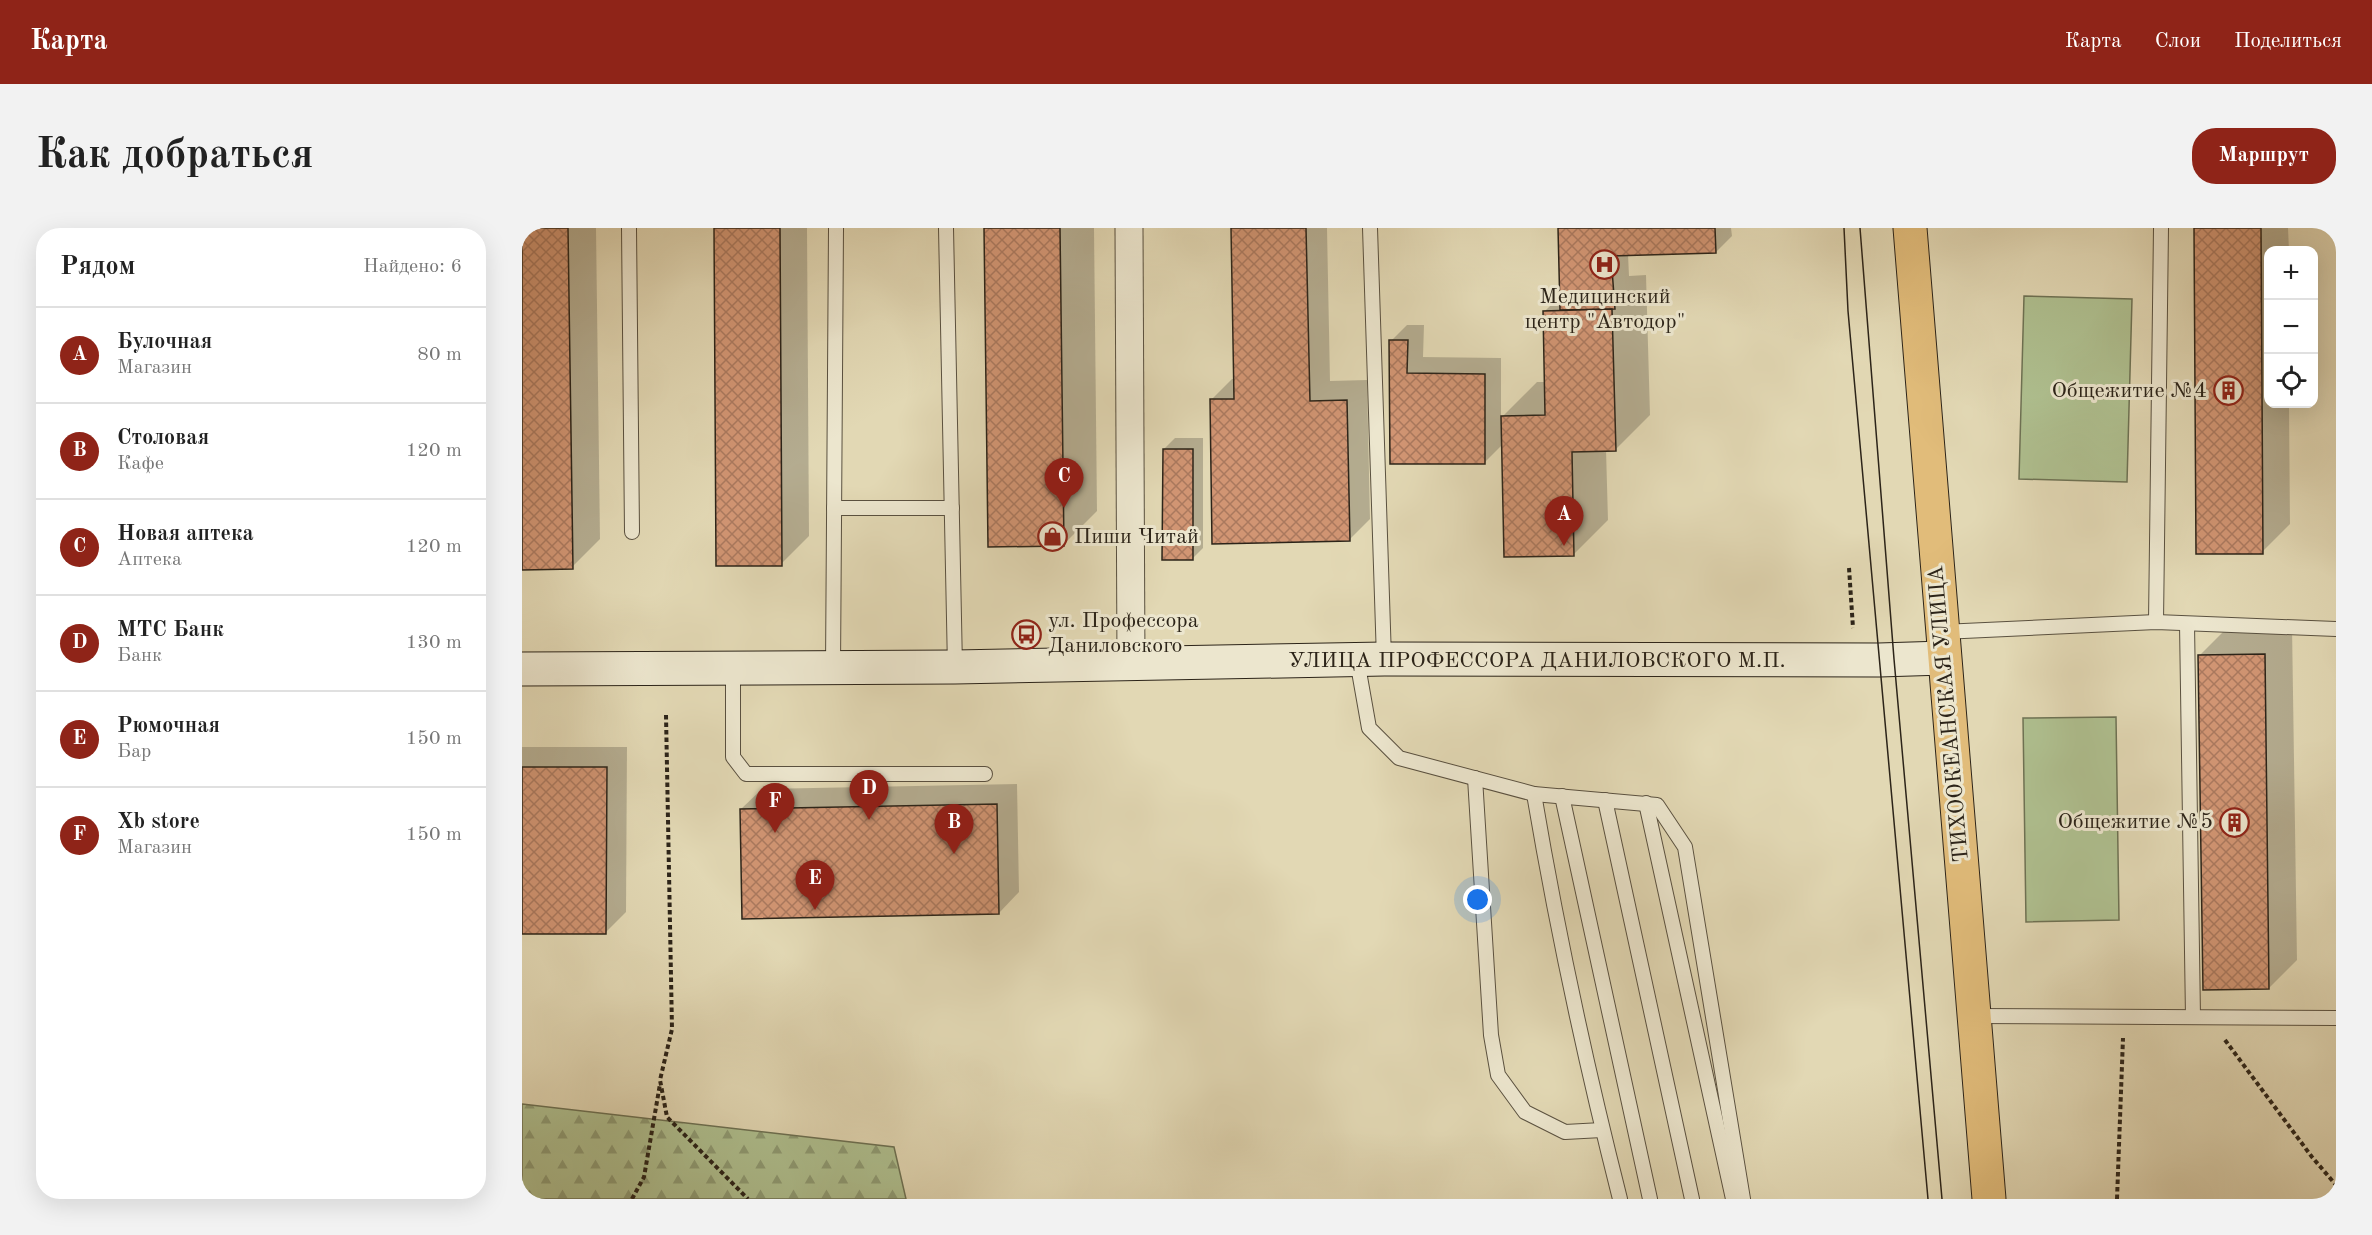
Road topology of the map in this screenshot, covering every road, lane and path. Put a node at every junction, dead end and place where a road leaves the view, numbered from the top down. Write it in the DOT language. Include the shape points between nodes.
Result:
graph roads {
  1 [pos="629,228"];
  2 [pos="836,228"];
  3 [pos="946,228"];
  4 [pos="1129,228"];
  5 [pos="1370,228"];
  6 [pos="1910,228"];
  7 [pos="2161,228"];
  8 [pos="834,508"];
  9 [pos="951,508"];
  10 [pos="632,532"];
  11 [pos="1850,568"];
  12 [pos="2156,622"];
  13 [pos="2187,624"];
  14 [pos="2336,629"];
  15 [pos="1853,632"];
  16 [pos="1943,645"];
  17 [pos="1370,659"];
  18 [pos="1131,665"];
  19 [pos="955,667"];
  20 [pos="733,668"];
  21 [pos="832,668"];
  22 [pos="522,669"];
  23 [pos="666,715"];
  24 [pos="985,774"];
  25 [pos="1475,778"];
  26 [pos="1534,794"];
  27 [pos="1562,796"];
  28 [pos="1605,800"];
  29 [pos="1646,803"];
  30 [pos="1974,1016"];
  31 [pos="2124,1016"];
  32 [pos="2193,1017"];
  33 [pos="2209,1017"];
  34 [pos="2336,1018"];
  35 [pos="660,1080"];
  36 [pos="1602,1130"];
  37 [pos="2336,1185"];
  38 [pos="632,1199"];
  39 [pos="748,1199"];
  40 [pos="1620,1199"];
  41 [pos="1650,1199"];
  42 [pos="1692,1199"];
  43 [pos="1733,1199"];
  44 [pos="1743,1199"];
  45 [pos="1989,1199"];
  46 [pos="2117,1199"];
  1 -- 10 [label="lane"];
  2 -- 8 [label="lane"];
  3 -- 9 [label="lane"];
  4 -- 18 [label="street"];
  5 -- 17 [label="lane"];
  6 -- 16 [label="main road, ТИХООКЕАНСКАЯ УЛИЦА"];
  7 -- 12 [label="lane"];
  8 -- 9 [label="lane"];
  8 -- 21 [label="lane"];
  9 -- 19 [label="lane"];
  11 -- 15 [label="path"];
  12 -- 13 [label="lane"];
  12 -- 16 [label="lane"];
  13 -- 14 [label="lane"];
  13 -- 32 [label="lane"];
  16 -- 17 [label="main road, УЛИЦА ПРОФЕССОРА ДАНИЛОВСКОГО М.П." via="1879,660"];
  16 -- 30 [label="main road, ТИХООКЕАНСКАЯ УЛИЦА"];
  17 -- 18 [label="main road, УЛИЦА ПРОФЕССОРА ДАНИЛОВСКОГО М.П."];
  17 -- 25 [label="lane" via="1370,728 1399,758"];
  18 -- 19 [label="main road, УЛИЦА ПРОФЕССОРА ДАНИЛОВСКОГО М.П."];
  19 -- 21 [label="main road, УЛИЦА ПРОФЕССОРА ДАНИЛОВСКОГО М.П."];
  20 -- 21 [label="main road, УЛИЦА ПРОФЕССОРА ДАНИЛОВСКОГО М.П."];
  20 -- 22 [label="main road, УЛИЦА ПРОФЕССОРА ДАНИЛОВСКОГО М.П."];
  20 -- 24 [label="lane" via="733,757 746,774"];
  23 -- 35 [label="path" via="672,1029"];
  25 -- 26 [label="lane"];
  25 -- 36 [label="lane" via="1491,1035 1498,1075 1525,1112 1565,1132"];
  26 -- 27 [label="lane"];
  26 -- 36 [label="lane" via="1552,900"];
  27 -- 28 [label="lane"];
  27 -- 41 [label="lane"];
  28 -- 29 [label="lane"];
  28 -- 42 [label="lane"];
  29 -- 43 [label="lane"];
  29 -- 44 [label="lane" via="1657,805 1685,847"];
  30 -- 31 [label="lane"];
  30 -- 45 [label="main road, ТИХООКЕАНСКАЯ УЛИЦА"];
  31 -- 32 [label="lane"];
  31 -- 46 [label="path"];
  32 -- 33 [label="lane"];
  33 -- 34 [label="lane"];
  33 -- 37 [label="path"];
  35 -- 38 [label="path" via="644,1177"];
  35 -- 39 [label="path" via="667,1117"];
  36 -- 40 [label="lane"];
}
